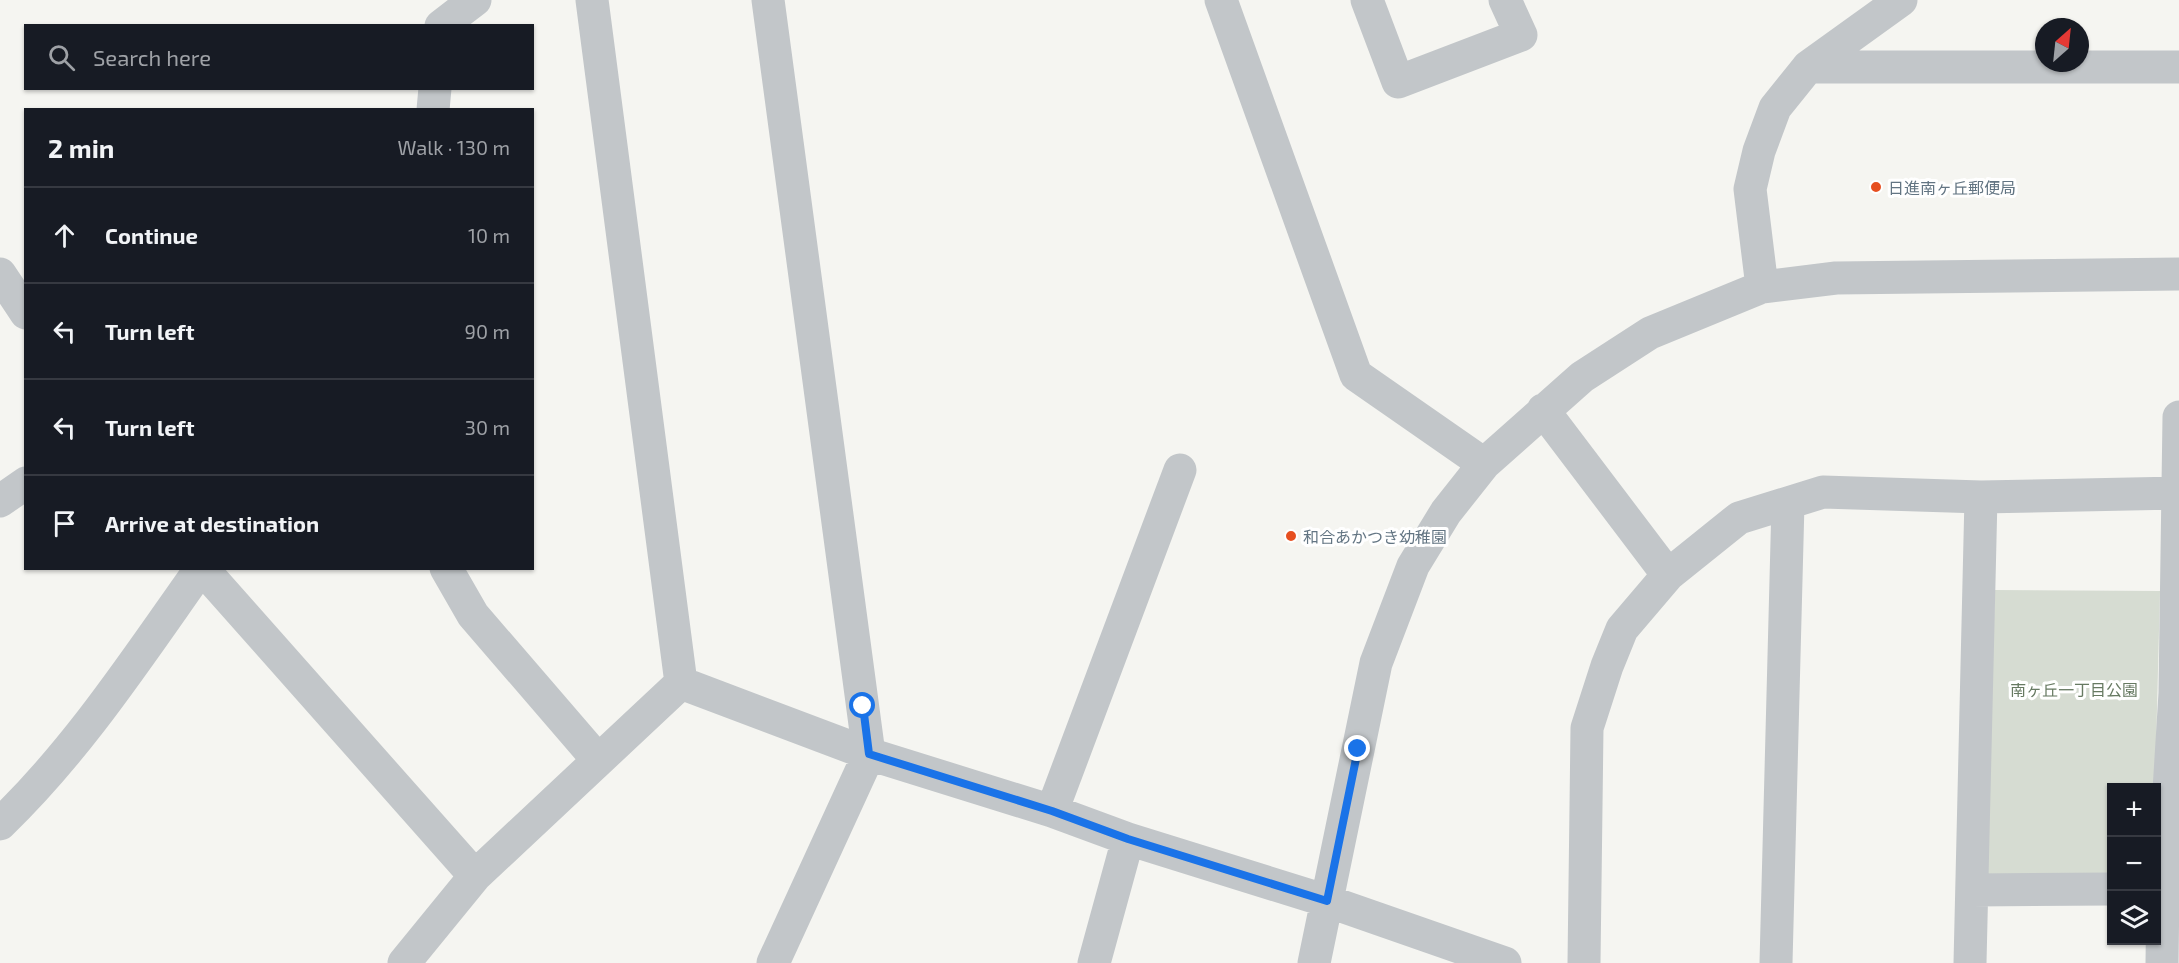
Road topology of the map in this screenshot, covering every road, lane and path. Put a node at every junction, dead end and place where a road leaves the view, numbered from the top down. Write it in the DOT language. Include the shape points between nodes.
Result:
graph roads {
  1 [pos="475,0"];
  2 [pos="592,0"];
  3 [pos="768,0"];
  4 [pos="1221,0"];
  5 [pos="1367,0"];
  6 [pos="1505,0"];
  7 [pos="1901,0"];
  8 [pos="444,24"];
  9 [pos="1808,67"];
  10 [pos="2179,67"];
  11 [pos="435,90"];
  12 [pos="433,108"];
  13 [pos="0,274"];
  14 [pos="2179,274"];
  15 [pos="1762,287"];
  16 [pos="24,310"];
  17 [pos="1543,410"];
  18 [pos="2179,417"];
  19 [pos="1484,464"];
  20 [pos="1180,470"];
  21 [pos="24,484"];
  22 [pos="2178,493"];
  23 [pos="1981,497"];
  24 [pos="0,501"];
  25 [pos="1788,503"];
  26 [pos="200,570"];
  27 [pos="203,570"];
  28 [pos="447,570"];
  29 [pos="1668,575"];
  30 [pos="681,683"];
  31 [pos="2177,693"];
  32 [pos="869,754"];
  33 [pos="598,760"];
  34 [pos="1052,811"];
  35 [pos="0,824"];
  36 [pos="1128,839"];
  37 [pos="475,876"];
  38 [pos="2166,888"];
  39 [pos="2107,889"];
  40 [pos="1972,890"];
  41 [pos="1327,901"];
  42 [pos="408,962"];
  43 [pos="774,963"];
  44 [pos="1094,963"];
  45 [pos="1314,963"];
  46 [pos="1505,963"];
  47 [pos="1584,963"];
  48 [pos="1776,963"];
  49 [pos="1970,963"];
  50 [pos="2162,963"];
  1 -- 8 [label="street"];
  2 -- 30 [label="street"];
  3 -- 32 [label="street"];
  4 -- 19 [label="street" via="1356,375"];
  5 -- 6 [label="street" via="1398,82 1521,35"];
  7 -- 9 [label="street"];
  9 -- 10 [label="street"];
  9 -- 15 [label="street" via="1775,108 1750,189"];
  11 -- 12 [label="street"];
  13 -- 16 [label="street"];
  14 -- 15 [label="street" via="1836,278"];
  15 -- 17 [label="street" via="1650,333 1582,377"];
  17 -- 19 [label="street"];
  17 -- 29 [label="street"];
  18 -- 22 [label="street"];
  19 -- 41 [label="street" via="1446,512 1413,566 1376,663"];
  20 -- 34 [label="street"];
  21 -- 24 [label="street"];
  22 -- 23 [label="street"];
  22 -- 31 [label="street"];
  23 -- 25 [label="street" via="1822,492"];
  23 -- 40 [label="street"];
  25 -- 29 [label="street" via="1739,518"];
  25 -- 48 [label="street"];
  26 -- 35 [label="street" via="96,716"];
  27 -- 37 [label="street"];
  28 -- 33 [label="street" via="472,615"];
  29 -- 47 [label="street" via="1622,629 1587,728"];
  30 -- 32 [label="street"];
  30 -- 33 [label="street"];
  31 -- 38 [label="street"];
  32 -- 34 [label="street"];
  32 -- 43 [label="street"];
  33 -- 37 [label="street"];
  34 -- 36 [label="street"];
  36 -- 41 [label="street"];
  36 -- 44 [label="street"];
  37 -- 42 [label="street"];
  38 -- 50 [label="street"];
  39 -- 40 [label="street"];
  40 -- 49 [label="street"];
  41 -- 45 [label="street"];
  41 -- 46 [label="street"];
}
